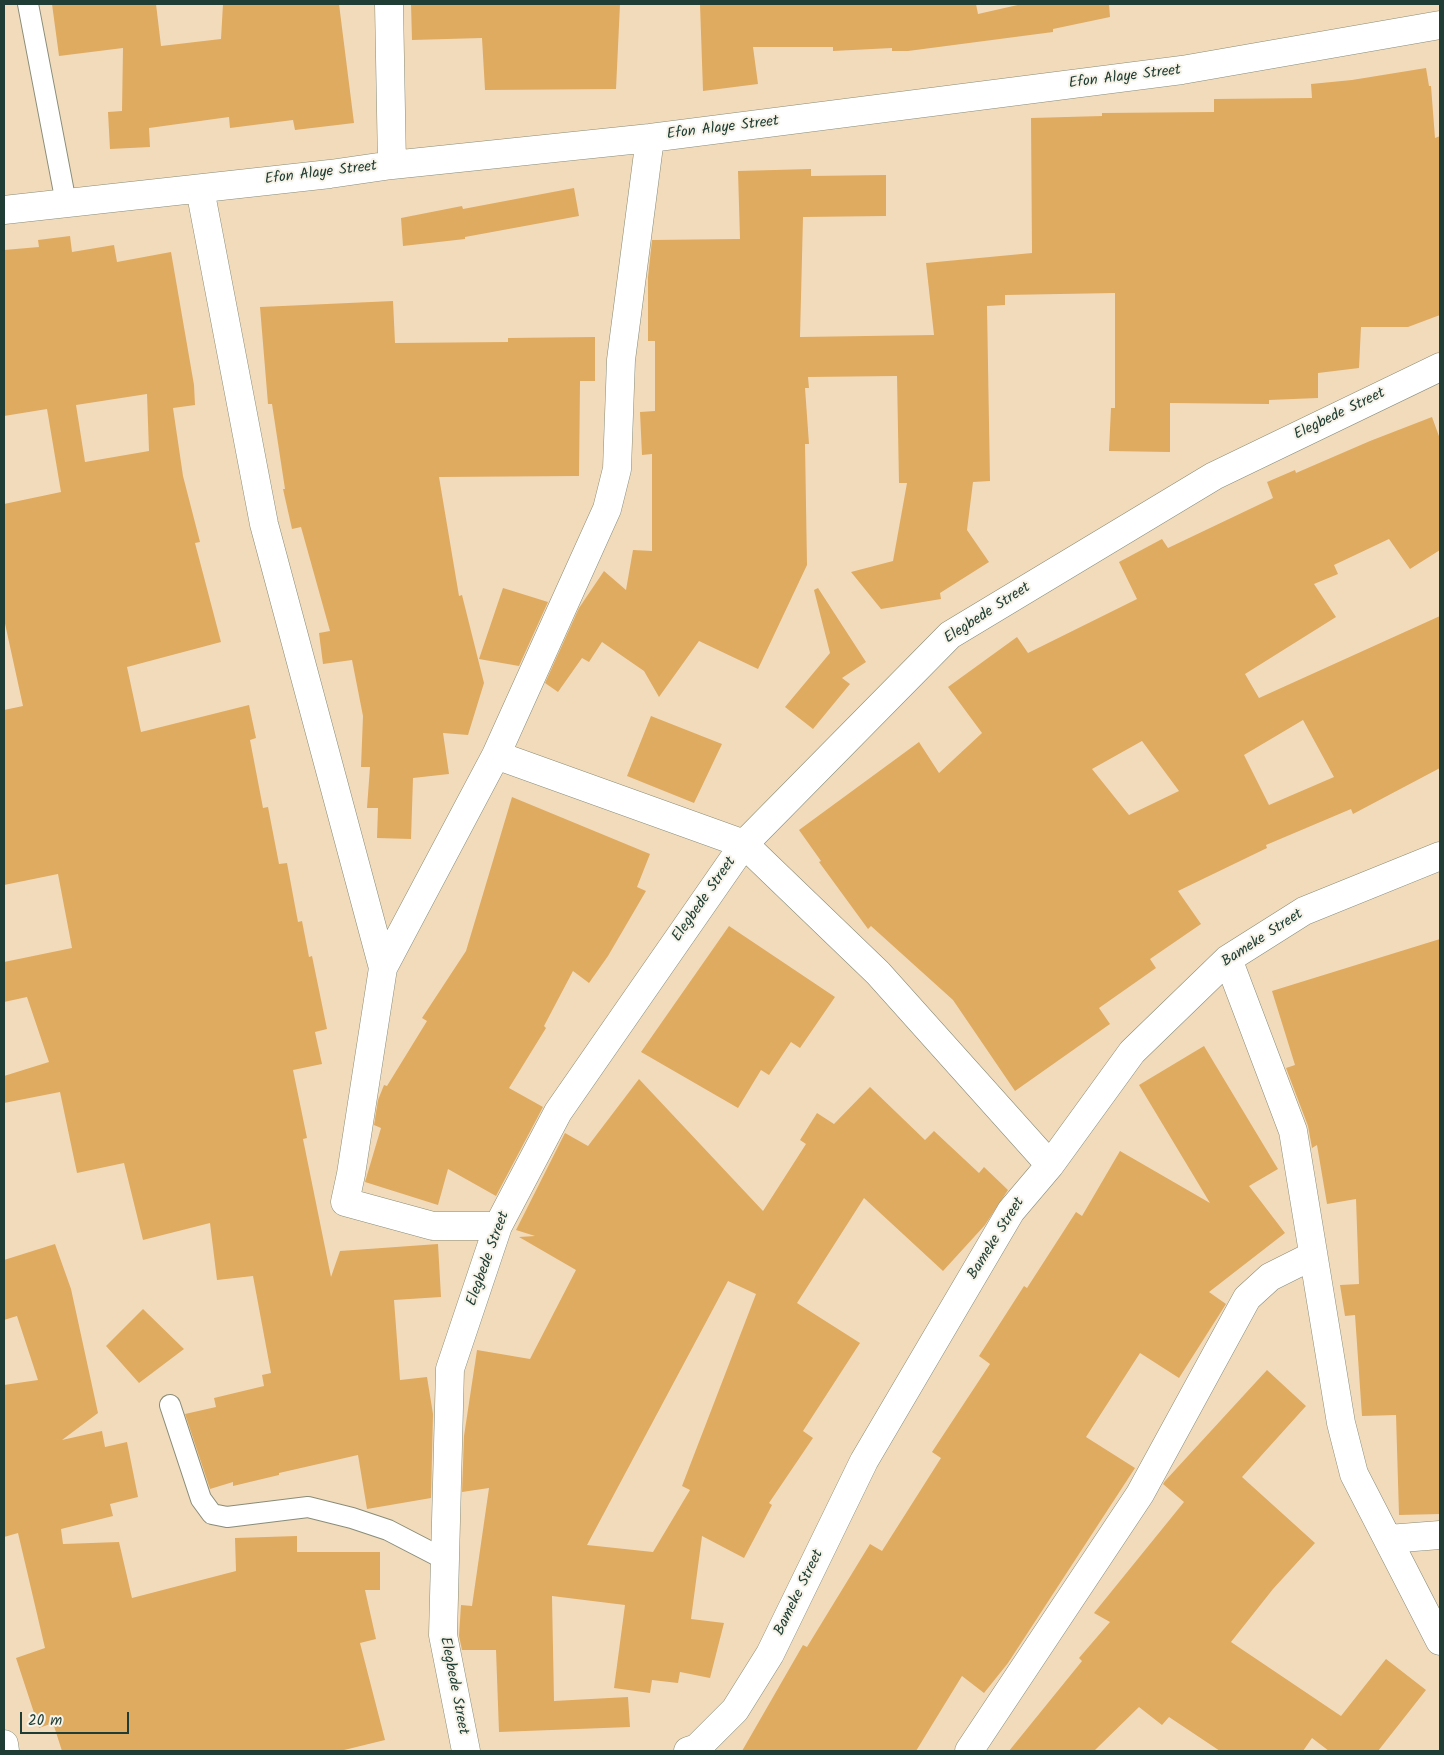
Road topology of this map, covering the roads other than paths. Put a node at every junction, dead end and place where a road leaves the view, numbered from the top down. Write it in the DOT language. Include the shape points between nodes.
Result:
graph roads {
  1 [pos="28,4"];
  2 [pos="389,4"];
  3 [pos="1440,25"];
  4 [pos="650,138"];
  5 [pos="392,165"];
  6 [pos="200,189"];
  7 [pos="66,203"];
  8 [pos="4,210"];
  9 [pos="1440,367"];
  10 [pos="496,755"];
  11 [pos="744,844"];
  12 [pos="1440,856"];
  13 [pos="1228,959"];
  14 [pos="384,968"];
  15 [pos="1050,1165"];
  16 [pos="498,1226"];
  17 [pos="1312,1256"];
  18 [pos="170,1405"];
  19 [pos="1440,1536"];
  20 [pos="1388,1539"];
  21 [pos="444,1559"];
  22 [pos="1440,1641"];
  23 [pos="4,1744"];
  24 [pos="5,1751"];
  25 [pos="466,1751"];
  26 [pos="688,1751"];
  27 [pos="969,1751"];
  1 -- 7 [label="lane"];
  2 -- 5 [label="street"];
  3 -- 4 [label="street, Efon Alaye Street" via="1182,70"];
  4 -- 5 [label="street, Efon Alaye Street"];
  4 -- 10 [label="street" via="621,360 617,469 607,509"];
  5 -- 6 [label="street, Efon Alaye Street"];
  6 -- 7 [label="street, Efon Alaye Street"];
  6 -- 14 [label="street" via="264,524"];
  7 -- 8 [label="street, Efon Alaye Street"];
  9 -- 11 [label="street, Elegbede Street" via="1214,476 950,635"];
  10 -- 11 [label="street"];
  10 -- 14 [label="street"];
  11 -- 15 [label="street" via="878,974"];
  11 -- 16 [label="street, Elegbede Street" via="558,1112"];
  12 -- 13 [label="street, Bameke Street" via="1304,911"];
  13 -- 15 [label="street, Bameke Street" via="1132,1052"];
  13 -- 17 [label="street" via="1293,1130"];
  14 -- 16 [label="street" via="345,1202 433,1226"];
  15 -- 26 [label="street, Bameke Street" via="1011,1212 864,1461 770,1654 735,1710 697,1748"];
  16 -- 21 [label="street, Elegbede Street" via="450,1369"];
  17 -- 20 [label="street" via="1341,1423 1354,1474"];
  17 -- 27 [label="street" via="1270,1278 1247,1298 1140,1494"];
  18 -- 21 [label="lane" via="200,1499 212,1514 227,1517 308,1508 388,1530"];
  19 -- 20 [label="street"];
  20 -- 22 [label="street"];
  21 -- 25 [label="street, Elegbede Street" via="443,1635"];
  23 -- 24 [label="street"];
}
